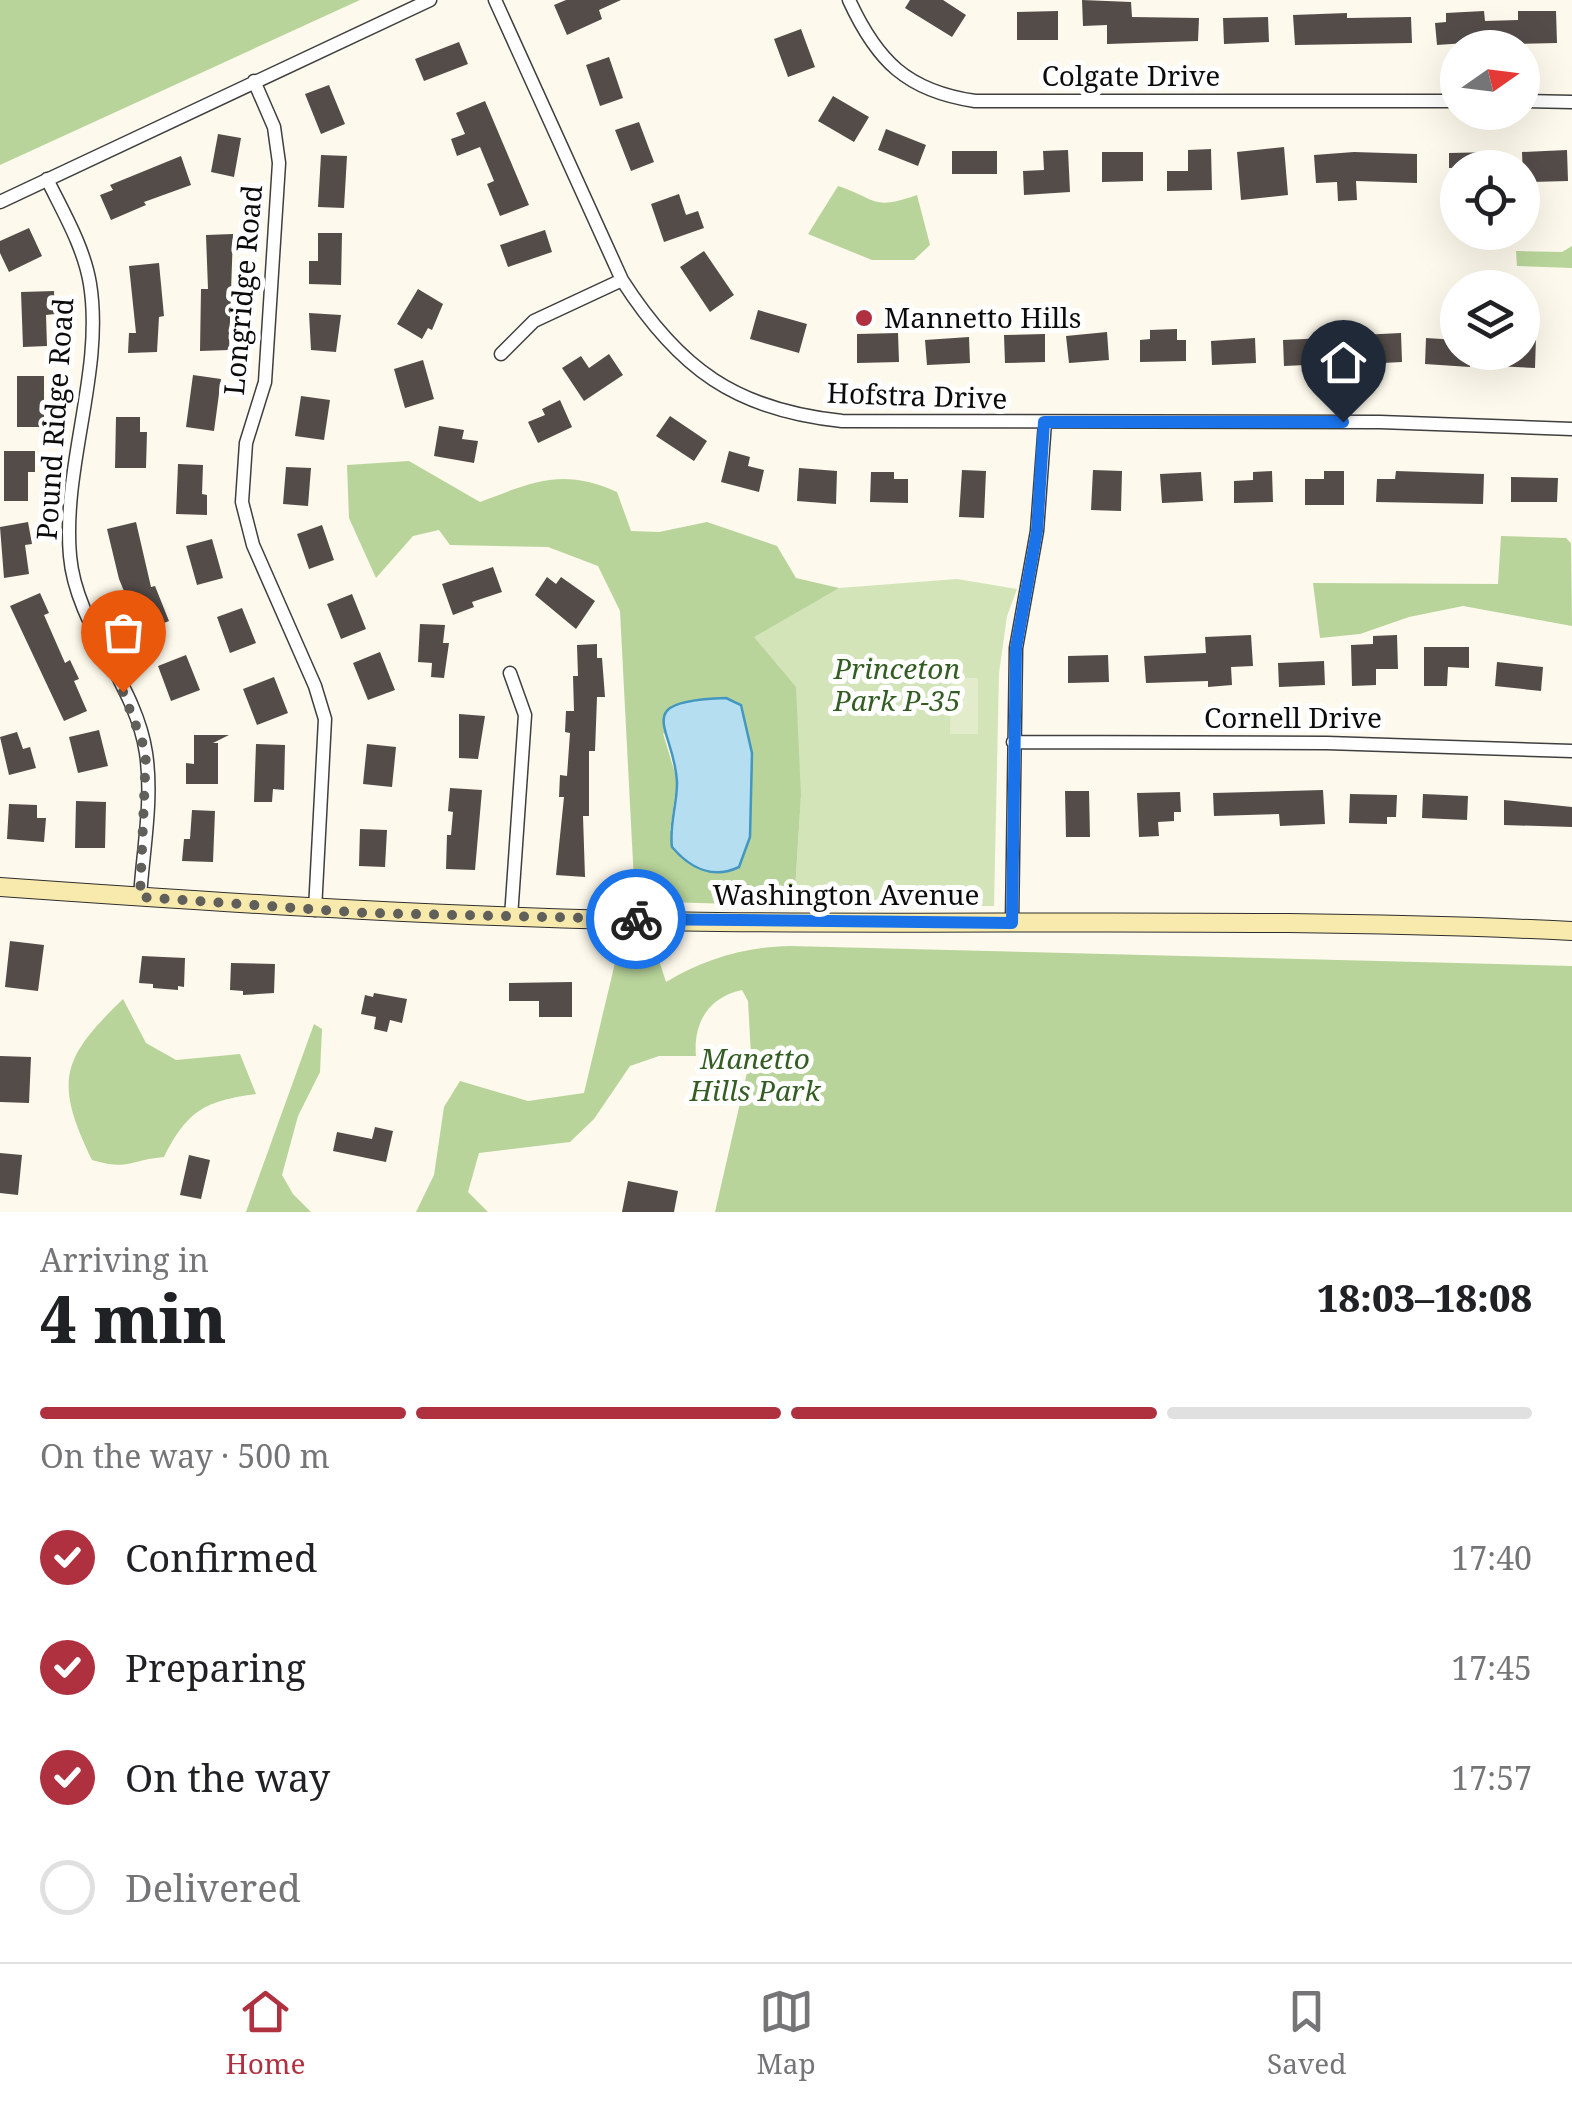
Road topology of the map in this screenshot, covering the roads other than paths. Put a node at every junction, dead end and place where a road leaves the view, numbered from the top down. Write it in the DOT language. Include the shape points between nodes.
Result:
graph roads {
  1 [pos="430,0"];
  2 [pos="496,0"];
  3 [pos="849,0"];
  4 [pos="254,80"];
  5 [pos="1440,101"];
  6 [pos="1540,102"];
  7 [pos="1572,102"];
  8 [pos="48,179"];
  9 [pos="0,202"];
  10 [pos="622,280"];
  11 [pos="501,354"];
  12 [pos="1044,422"];
  13 [pos="1572,429"];
  14 [pos="510,673"];
  15 [pos="1014,742"];
  16 [pos="1572,751"];
  17 [pos="0,887"];
  18 [pos="140,897"];
  19 [pos="315,910"];
  20 [pos="511,916"];
  21 [pos="1012,923"];
  22 [pos="1572,931"];
  1 -- 4 [label="street"];
  2 -- 10 [label="street, Hofstra Drive"];
  3 -- 5 [label="street, Colgate Drive" via="892,68 944,96"];
  4 -- 8 [label="street"];
  4 -- 19 [label="street, Longridge Road" via="280,163 264,382 246,443 242,502 248,534 325,719"];
  6 -- 7 [label="street"];
  8 -- 9 [label="street"];
  8 -- 18 [label="street, Pound Ridge Road" via="90,284 70,553 80,594 146,752"];
  10 -- 11 [label="street" via="534,321"];
  10 -- 12 [label="street, Hofstra Drive" via="682,358 765,407 842,421"];
  12 -- 13 [label="street, Hofstra Drive"];
  12 -- 15 [label="street" via="1037,531 1016,648"];
  14 -- 20 [label="street" via="525,715"];
  15 -- 16 [label="street, Cornell Drive"];
  15 -- 21 [label="street"];
  17 -- 18 [label="main road, Washington Avenue"];
  18 -- 19 [label="main road, Washington Avenue"];
  19 -- 20 [label="main road, Washington Avenue"];
  20 -- 21 [label="main road, Washington Avenue"];
  21 -- 22 [label="main road, Washington Avenue"];
}
